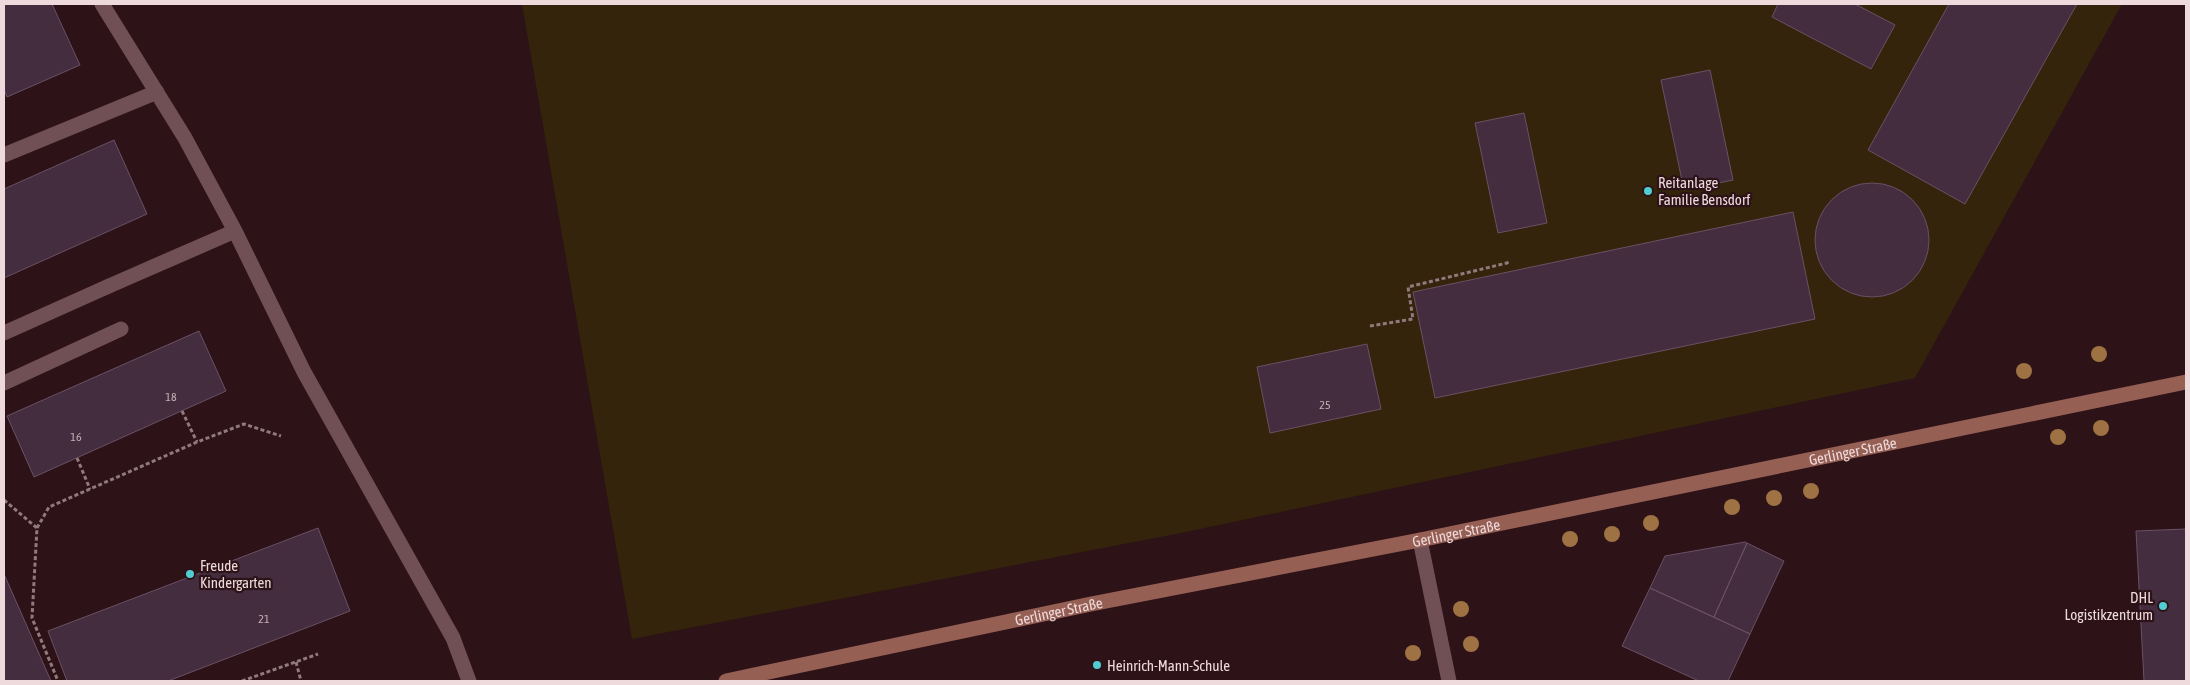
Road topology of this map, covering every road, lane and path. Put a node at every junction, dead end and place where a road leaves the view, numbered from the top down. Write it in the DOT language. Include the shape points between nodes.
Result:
graph roads {
  1 [pos="102,4"];
  2 [pos="157,92"];
  3 [pos="4,155"];
  4 [pos="235,231"];
  5 [pos="1511,262"];
  6 [pos="1370,326"];
  7 [pos="121,329"];
  8 [pos="4,333"];
  9 [pos="2186,382"];
  10 [pos="4,383"];
  11 [pos="182,410"];
  12 [pos="281,436"];
  13 [pos="197,442"];
  14 [pos="78,458"];
  15 [pos="90,489"];
  16 [pos="4,500"];
  17 [pos="37,528"];
  18 [pos="1420,540"];
  19 [pos="318,654"];
  20 [pos="296,662"];
  21 [pos="58,681"];
  22 [pos="242,681"];
  23 [pos="301,681"];
  24 [pos="470,681"];
  25 [pos="726,681"];
  26 [pos="1449,681"];
  1 -- 2 [label="street"];
  2 -- 3 [label="street"];
  2 -- 4 [label="street"];
  4 -- 8 [label="street"];
  4 -- 24 [label="street" via="304,372 453,638"];
  5 -- 6 [label="path" via="1408,288 1413,319"];
  7 -- 10 [label="street"];
  9 -- 18 [label="street, Gerlinger Straße"];
  11 -- 13 [label="path"];
  12 -- 13 [label="path" via="244,424"];
  13 -- 15 [label="path"];
  14 -- 15 [label="path"];
  15 -- 17 [label="path" via="49,507"];
  16 -- 17 [label="path"];
  17 -- 21 [label="path" via="32,618"];
  18 -- 25 [label="street, Gerlinger Straße" via="1091,604"];
  18 -- 26 [label="street"];
  19 -- 20 [label="path"];
  20 -- 22 [label="path"];
  20 -- 23 [label="path"];
}
